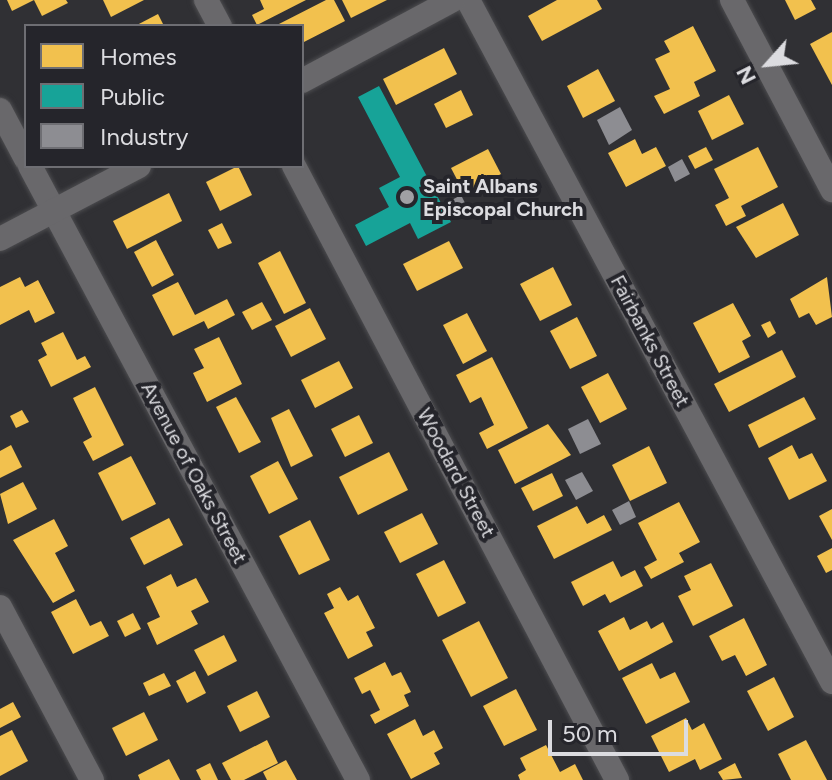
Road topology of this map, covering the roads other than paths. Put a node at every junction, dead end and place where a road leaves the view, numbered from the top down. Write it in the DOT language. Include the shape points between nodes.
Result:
graph roads {
  1 [pos="206,0"];
  2 [pos="453,0"];
  3 [pos="468,0"];
  4 [pos="732,0"];
  5 [pos="219,24"];
  6 [pos="304,80"];
  7 [pos="0,110"];
  8 [pos="24,155"];
  9 [pos="31,168"];
  10 [pos="135,168"];
  11 [pos="295,168"];
  12 [pos="832,190"];
  13 [pos="53,211"];
  14 [pos="0,239"];
  15 [pos="0,607"];
  16 [pos="832,682"];
  17 [pos="92,780"];
  18 [pos="358,780"];
  19 [pos="617,780"];
  1 -- 5 [label="street"];
  2 -- 6 [label="street"];
  3 -- 16 [label="street, Fairbanks Street"];
  4 -- 12 [label="street"];
  7 -- 8 [label="street"];
  9 -- 13 [label="street, Avenue of Oaks Street"];
  10 -- 13 [label="street"];
  11 -- 19 [label="street, Woodard Street"];
  13 -- 14 [label="street"];
  13 -- 18 [label="street, Avenue of Oaks Street"];
  15 -- 17 [label="street"];
}
